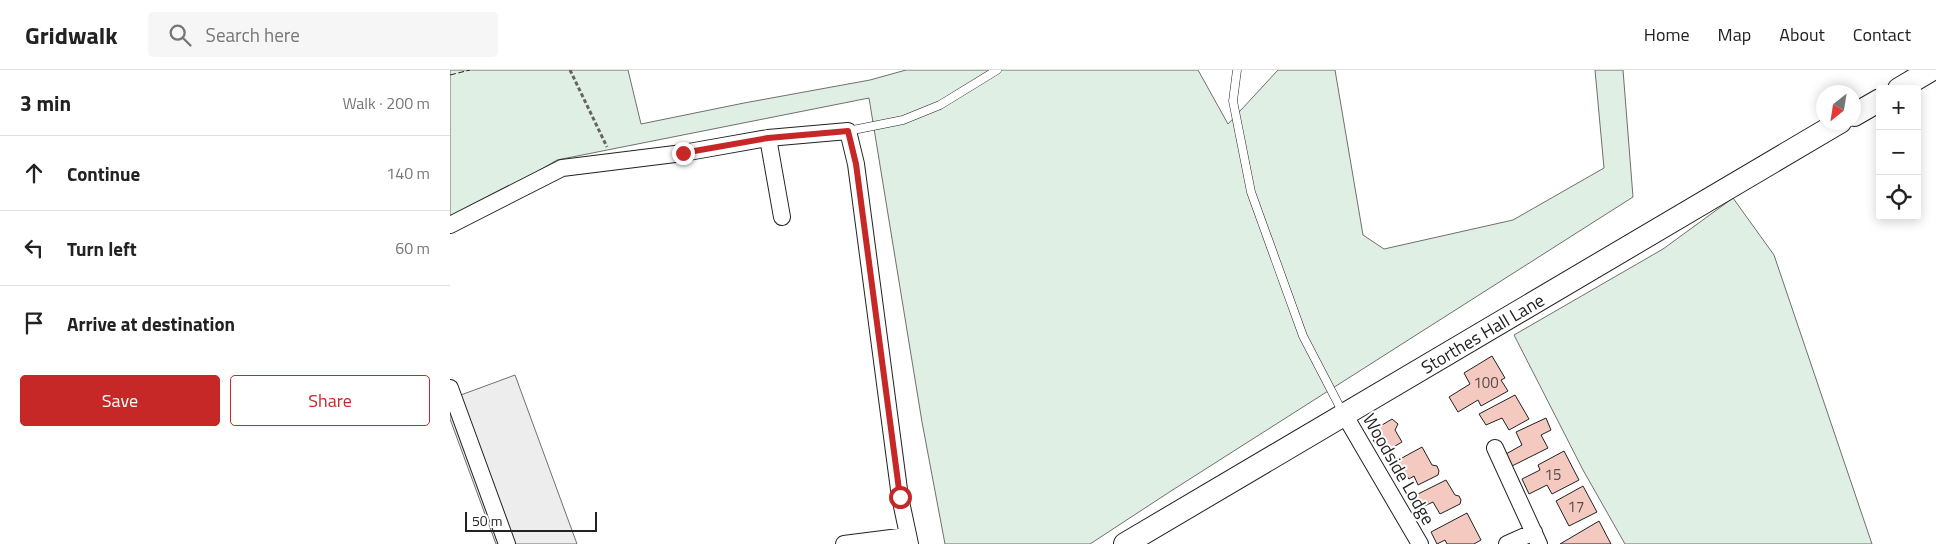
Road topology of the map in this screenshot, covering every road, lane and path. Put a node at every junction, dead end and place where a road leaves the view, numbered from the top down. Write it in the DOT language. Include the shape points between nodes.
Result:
graph roads {
  1 [pos="570,70"];
  2 [pos="997,70"];
  3 [pos="1237,70"];
  4 [pos="1932,70"];
  5 [pos="1906,85"];
  6 [pos="1876,102"];
  7 [pos="1861,111"];
  8 [pos="1826,130"];
  9 [pos="848,131"];
  10 [pos="768,138"];
  11 [pos="613,162"];
  12 [pos="782,218"];
  13 [pos="450,224"];
  14 [pos="450,388"];
  15 [pos="1344,414"];
  16 [pos="1495,448"];
  17 [pos="1537,538"];
  18 [pos="909,540"];
  19 [pos="507,544"];
  20 [pos="844,544"];
  21 [pos="1124,544"];
  22 [pos="1420,544"];
  23 [pos="1507,544"];
  1 -- 11 [label="path"];
  2 -- 9 [label="lane" via="940,105 903,120"];
  3 -- 15 [label="lane" via="1233,102 1251,192 1303,336"];
  4 -- 5 [label="street"];
  6 -- 7 [label="street"];
  8 -- 15 [label="street, Storthes Hall Lane"];
  9 -- 10 [label="street"];
  9 -- 18 [label="street" via="856,164 900,497"];
  10 -- 11 [label="street"];
  10 -- 12 [label="street"];
  11 -- 13 [label="street" via="562,168"];
  14 -- 19 [label="street"];
  15 -- 21 [label="street, Storthes Hall Lane"];
  15 -- 22 [label="street, Woodside Lodge"];
  16 -- 17 [label="street"];
  17 -- 23 [label="street"];
  18 -- 20 [label="street"];
}
